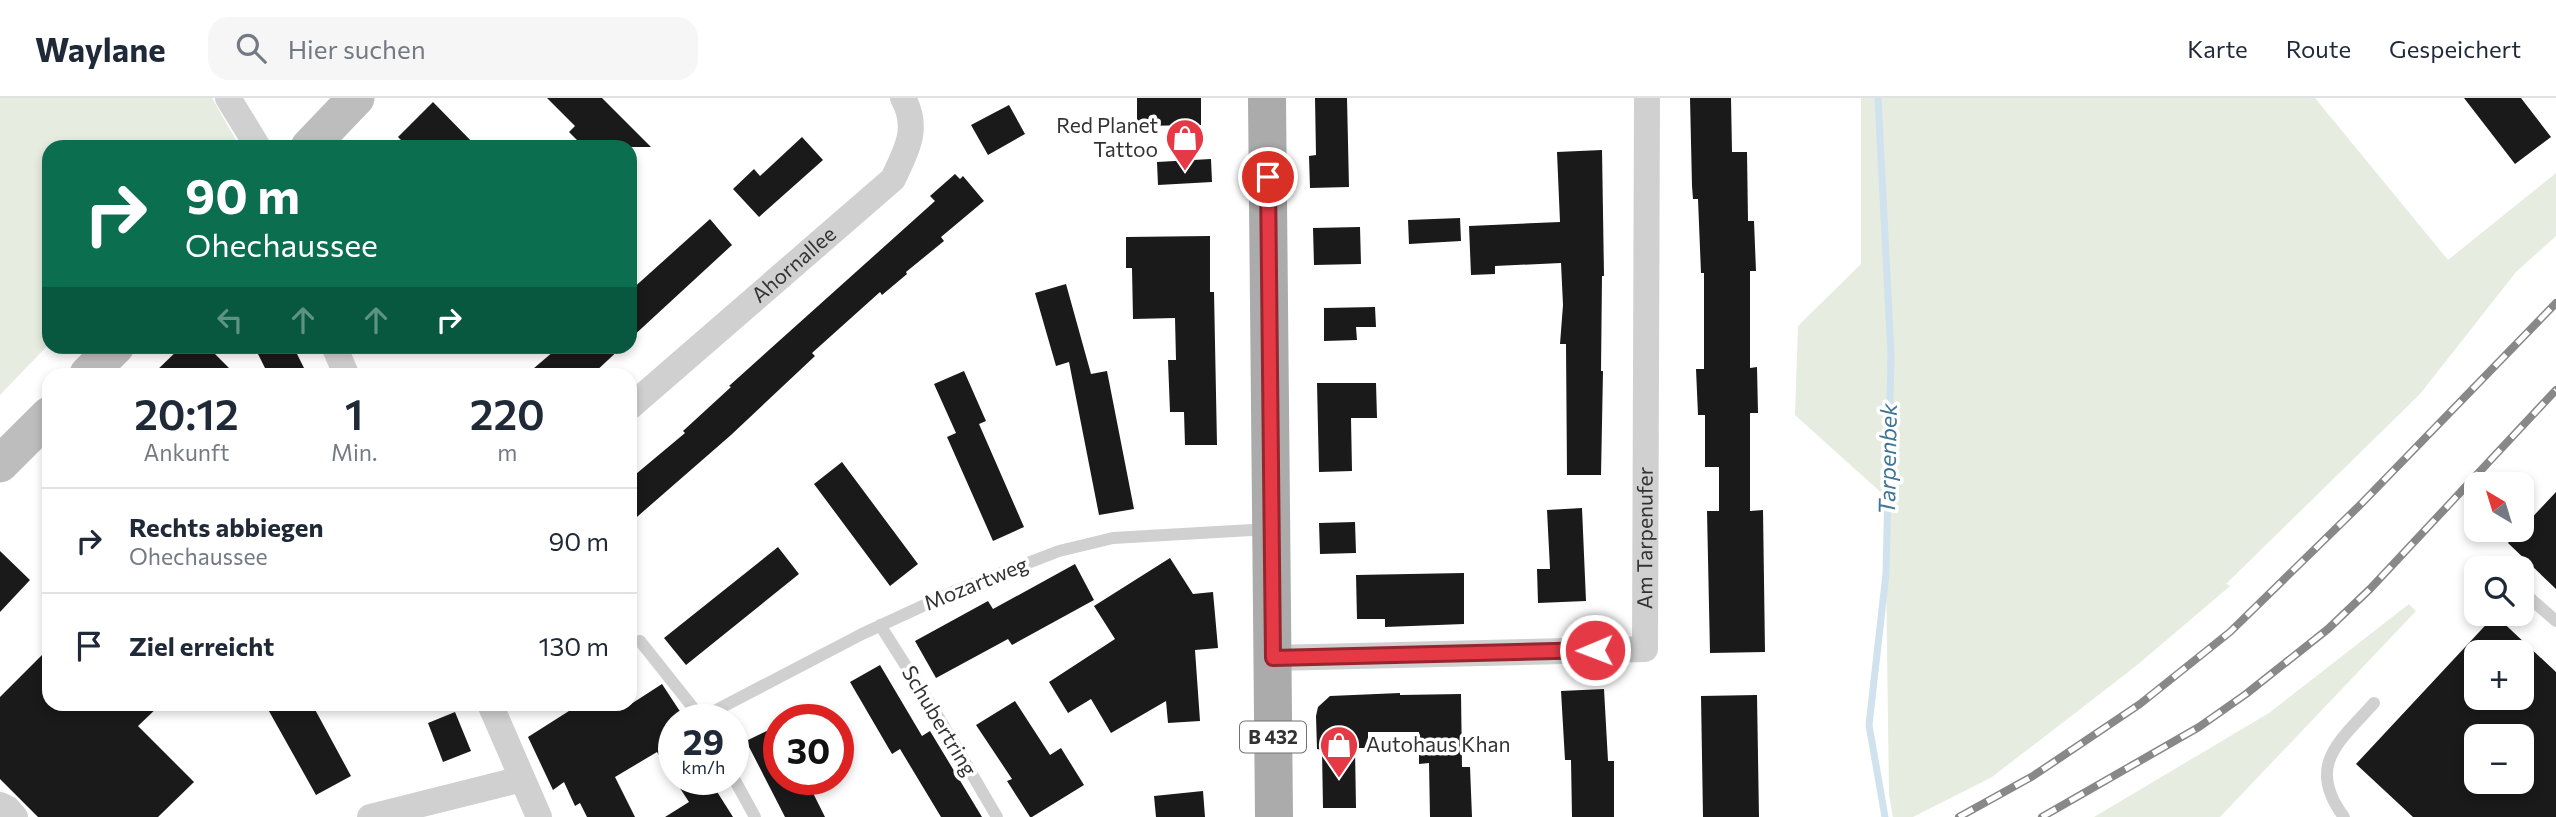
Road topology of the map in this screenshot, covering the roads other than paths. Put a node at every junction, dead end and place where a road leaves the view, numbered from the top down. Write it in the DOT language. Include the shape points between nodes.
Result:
graph roads {
  1 [pos="228,98"];
  2 [pos="356,98"];
  3 [pos="903,98"];
  4 [pos="1267,98"];
  5 [pos="1647,98"];
  6 [pos="254,140"];
  7 [pos="316,140"];
  8 [pos="108,354"];
  9 [pos="94,368"];
  10 [pos="637,401"];
  11 [pos="42,422"];
  12 [pos="0,464"];
  13 [pos="1273,528"];
  14 [pos="2534,602"];
  15 [pos="2556,621"];
  16 [pos="880,625"];
  17 [pos="640,641"];
  18 [pos="1273,658"];
  19 [pos="2374,703"];
  20 [pos="691,704"];
  21 [pos="729,704"];
  22 [pos="493,711"];
  23 [pos="522,779"];
  24 [pos="743,795"];
  25 [pos="0,805"];
  26 [pos="15,817"];
  27 [pos="370,817"];
  28 [pos="539,817"];
  29 [pos="755,817"];
  30 [pos="997,817"];
  31 [pos="1274,817"];
  32 [pos="2344,817"];
  1 -- 6 [label="street"];
  2 -- 7 [label="main road"];
  3 -- 10 [label="street, Ahornallee" via="912,139 893,179"];
  4 -- 13 [label="main road, B 432"];
  5 -- 18 [label="street, Am Tarpenufer" via="1645,649"];
  8 -- 9 [label="main road"];
  11 -- 12 [label="main road"];
  13 -- 16 [label="lane, Mozartweg" via="1113,538 1059,551 955,590"];
  13 -- 18 [label="main road, B 432"];
  14 -- 15 [label="lane"];
  16 -- 21 [label="lane, Mozartweg"];
  16 -- 30 [label="lane, Schubertring"];
  17 -- 20 [label="lane"];
  18 -- 31 [label="main road, B 432"];
  19 -- 32 [label="lane" via="2329,759 2329,790"];
  22 -- 23 [label="street"];
  23 -- 27 [label="street"];
  23 -- 28 [label="street"];
  24 -- 29 [label="lane"];
  25 -- 26 [label="street"];
}
